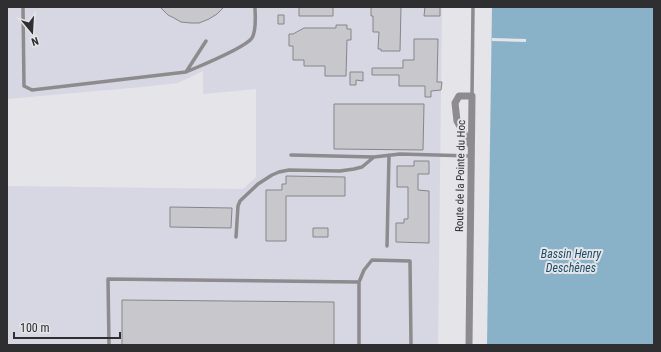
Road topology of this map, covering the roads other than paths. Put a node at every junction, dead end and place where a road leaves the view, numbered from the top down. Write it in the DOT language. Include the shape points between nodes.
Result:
graph roads {
  1 [pos="23,7"];
  2 [pos="255,7"];
  3 [pos="473,7"];
  4 [pos="206,41"];
  5 [pos="186,72"];
  6 [pos="472,96"];
  7 [pos="471,146"];
  8 [pos="291,155"];
  9 [pos="389,155"];
  10 [pos="471,156"];
  11 [pos="374,157"];
  12 [pos="236,237"];
  13 [pos="387,246"];
  14 [pos="359,282"];
  15 [pos="109,345"];
  16 [pos="359,345"];
  17 [pos="411,345"];
  18 [pos="469,345"];
  1 -- 5 [label="lane" via="24,86 32,90"];
  2 -- 5 [label="lane" via="254,32 248,42"];
  3 -- 6 [label="lane, Route de la Pointe du Hoc"];
  4 -- 5 [label="lane"];
  6 -- 7 [label="street, Route de la Pointe du Hoc"];
  6 -- 7 [label="street" via="459,96 455,102 457,121"];
  7 -- 10 [label="street, Route de la Pointe du Hoc"];
  8 -- 11 [label="lane"];
  9 -- 10 [label="lane"];
  9 -- 11 [label="lane"];
  9 -- 13 [label="lane"];
  10 -- 18 [label="street, Route de la Pointe du Hoc"];
  11 -- 12 [label="lane" via="362,167 354,169 289,170 272,175 240,201"];
  14 -- 15 [label="lane" via="108,279"];
  14 -- 16 [label="lane"];
  14 -- 17 [label="lane" via="372,260 410,261"];
}
